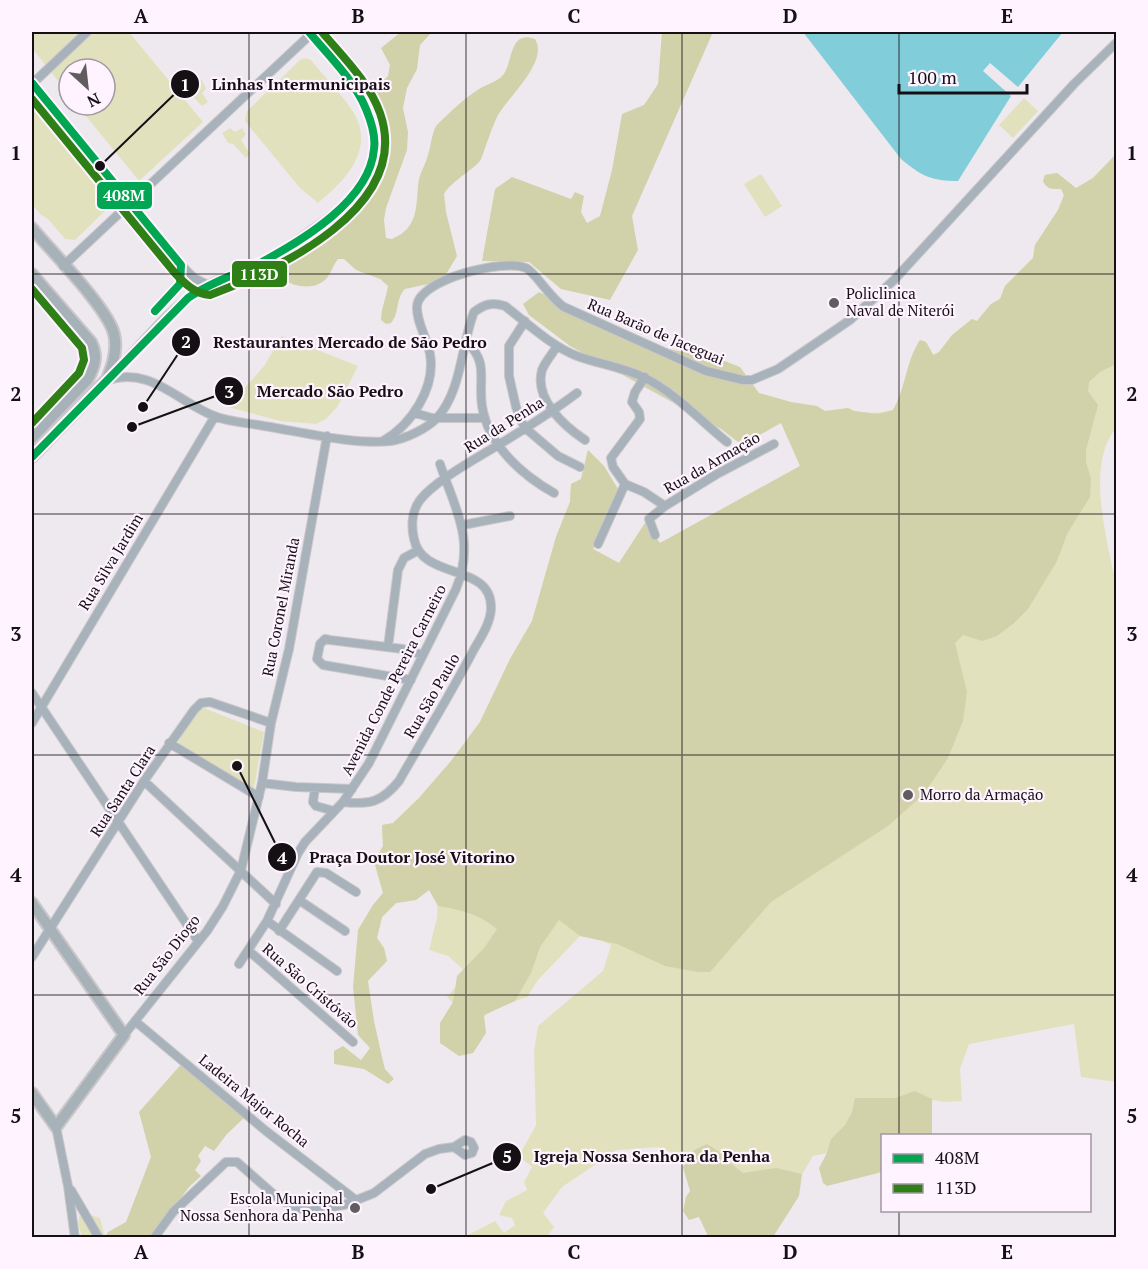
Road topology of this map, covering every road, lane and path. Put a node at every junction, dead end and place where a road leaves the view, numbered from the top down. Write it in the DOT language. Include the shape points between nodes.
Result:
graph roads {
  1 [pos="87,32"];
  2 [pos="310,33"];
  3 [pos="1116,43"];
  4 [pos="32,83"];
  5 [pos="130,203"];
  6 [pos="32,228"];
  7 [pos="63,266"];
  8 [pos="32,274"];
  9 [pos="208,285"];
  10 [pos="42,286"];
  11 [pos="32,296"];
  12 [pos="525,321"];
  13 [pos="467,342"];
  14 [pos="557,346"];
  15 [pos="645,377"];
  16 [pos="105,380"];
  17 [pos="577,393"];
  18 [pos="552,411"];
  19 [pos="415,413"];
  20 [pos="215,416"];
  21 [pos="437,418"];
  22 [pos="485,418"];
  23 [pos="525,427"];
  24 [pos="327,436"];
  25 [pos="32,438"];
  26 [pos="585,440"];
  27 [pos="383,441"];
  28 [pos="727,442"];
  29 [pos="499,444"];
  30 [pos="774,444"];
  31 [pos="32,457"];
  32 [pos="441,464"];
  33 [pos="580,467"];
  34 [pos="445,479"];
  35 [pos="625,484"];
  36 [pos="554,493"];
  37 [pos="665,506"];
  38 [pos="510,516"];
  39 [pos="463,525"];
  40 [pos="655,535"];
  41 [pos="598,544"];
  42 [pos="417,551"];
  43 [pos="462,574"];
  44 [pos="388,647"];
  45 [pos="423,655"];
  46 [pos="411,680"];
  47 [pos="32,693"];
  48 [pos="41,707"];
  49 [pos="32,723"];
  50 [pos="271,723"];
  51 [pos="169,743"];
  52 [pos="144,781"];
  53 [pos="262,783"];
  54 [pos="315,788"];
  55 [pos="352,789"];
  56 [pos="259,797"];
  57 [pos="343,802"];
  58 [pos="334,811"];
  59 [pos="118,824"];
  60 [pos="241,870"];
  61 [pos="356,892"];
  62 [pos="299,900"];
  63 [pos="32,903"];
  64 [pos="276,904"];
  65 [pos="267,921"];
  66 [pos="50,930"];
  67 [pos="279,931"];
  68 [pos="345,931"];
  69 [pos="198,941"];
  70 [pos="249,951"];
  71 [pos="32,957"];
  72 [pos="239,964"];
  73 [pos="337,971"];
  74 [pos="135,1021"];
  75 [pos="124,1035"];
  76 [pos="353,1042"];
  77 [pos="32,1093"];
  78 [pos="56,1127"];
  79 [pos="451,1147"];
  80 [pos="68,1185"];
  81 [pos="357,1201"];
  82 [pos="75,1238"];
  83 [pos="99,1238"];
  84 [pos="154,1238"];
  1 -- 4 [label="street"];
  2 -- 5 [label="street"];
  2 -- 9 [label="street" via="367,110 374,140 368,175 343,207 296,241 257,264"];
  3 -- 19 [label="street, Rua Barão de Jaceguai" via="894,280 850,320 778,369 752,380 706,371 564,307 530,270 504,266 459,275 422,293 417,306 431,370"];
  4 -- 5 [label="street"];
  5 -- 7 [label="street"];
  5 -- 9 [label="street" via="181,265"];
  6 -- 7 [label="main road"];
  7 -- 16 [label="main road" via="114,332 115,352"];
  8 -- 10 [label="main road"];
  9 -- 16 [label="street" via="183,302"];
  10 -- 11 [label="main road"];
  10 -- 25 [label="main road" via="85,335 96,360 88,379"];
  12 -- 13 [label="street, Rua da Armação" via="505,306 489,303 474,312"];
  12 -- 14 [label="street, Rua da Armação"];
  12 -- 23 [label="street" via="509,346 509,376"];
  13 -- 21 [label="street" via="452,391"];
  13 -- 22 [label="street" via="479,357"];
  14 -- 15 [label="street, Rua da Armação" via="576,356"];
  14 -- 18 [label="street" via="542,371 543,392"];
  15 -- 28 [label="street, Rua da Armação"];
  15 -- 35 [label="street" via="632,398 640,419 611,458"];
  16 -- 20 [label="street" via="140,377"];
  16 -- 31 [label="main road"];
  17 -- 18 [label="street, Rua da Penha"];
  18 -- 23 [label="street, Rua da Penha"];
  18 -- 26 [label="street"];
  19 -- 21 [label="street"];
  19 -- 27 [label="street, Rua Barão de Jaceguai" via="399,431"];
  20 -- 24 [label="street"];
  20 -- 48 [label="street, Rua Silva Jardim"];
  21 -- 22 [label="street"];
  21 -- 27 [label="street" via="399,439"];
  22 -- 29 [label="street"];
  23 -- 29 [label="street, Rua da Penha"];
  23 -- 33 [label="street" via="558,456"];
  24 -- 27 [label="street"];
  24 -- 50 [label="street, Rua Coronel Miranda" via="289,649"];
  29 -- 34 [label="street, Rua da Penha"];
  29 -- 36 [label="street" via="527,476"];
  30 -- 37 [label="street, Rua da Armação"];
  32 -- 34 [label="street, Avenida Conde Pereira Carneiro"];
  34 -- 39 [label="street, Avenida Conde Pereira Carneiro"];
  34 -- 42 [label="street, Rua da Penha" via="420,500 414,511 412,527"];
  35 -- 37 [label="street, Rua da Armação"];
  35 -- 41 [label="street"];
  37 -- 40 [label="street, Rua da Armação" via="649,519"];
  38 -- 39 [label="street"];
  39 -- 43 [label="street, Avenida Conde Pereira Carneiro"];
  42 -- 43 [label="street" via="435,565"];
  42 -- 44 [label="street" via="404,558 398,570"];
  43 -- 45 [label="street, Avenida Conde Pereira Carneiro"];
  43 -- 57 [label="street, Rua São Paulo" via="486,589 491,609 487,625 389,794 366,803"];
  44 -- 45 [label="street"];
  44 -- 46 [label="street" via="325,639 317,660 323,665"];
  45 -- 46 [label="street, Avenida Conde Pereira Carneiro"];
  46 -- 55 [label="street, Avenida Conde Pereira Carneiro"];
  47 -- 48 [label="street"];
  48 -- 49 [label="street, Rua Silva Jardim"];
  48 -- 59 [label="street"];
  50 -- 51 [label="street, Rua Santa Clara" via="222,705 201,703"];
  50 -- 53 [label="street, Rua Coronel Miranda"];
  51 -- 52 [label="street, Rua Santa Clara"];
  51 -- 56 [label="street"];
  52 -- 59 [label="street, Rua Santa Clara"];
  52 -- 60 [label="street"];
  53 -- 54 [label="street"];
  53 -- 56 [label="street, Rua São Diogo"];
  54 -- 55 [label="street"];
  54 -- 58 [label="street" via="316,806"];
  55 -- 57 [label="street, Avenida Conde Pereira Carneiro"];
  56 -- 60 [label="street, Rua São Diogo"];
  57 -- 58 [label="street, Avenida Conde Pereira Carneiro"];
  58 -- 64 [label="street, Avenida Conde Pereira Carneiro" via="298,853"];
  59 -- 66 [label="street, Rua Santa Clara"];
  59 -- 69 [label="street"];
  60 -- 64 [label="street"];
  60 -- 69 [label="street, Rua São Diogo" via="223,906"];
  61 -- 62 [label="street" via="321,871 314,874"];
  62 -- 67 [label="street"];
  62 -- 68 [label="street"];
  63 -- 66 [label="main road"];
  64 -- 65 [label="street, Avenida Conde Pereira Carneiro"];
  65 -- 67 [label="street"];
  65 -- 70 [label="street, Avenida Conde Pereira Carneiro"];
  66 -- 71 [label="street, Rua Santa Clara"];
  66 -- 75 [label="main road"];
  67 -- 73 [label="street"];
  69 -- 74 [label="street, Rua São Diogo"];
  70 -- 72 [label="street, Avenida Conde Pereira Carneiro"];
  70 -- 76 [label="street, Rua São Cristóvão"];
  74 -- 75 [label="street, Rua São Diogo"];
  74 -- 81 [label="street, Ladeira Major Rocha"];
  75 -- 78 [label="main road, Rua São Diogo"];
  77 -- 78 [label="main road"];
  78 -- 80 [label="street"];
  79 -- 81 [label="street" via="425,1154 374,1193"];
  80 -- 82 [label="street"];
  80 -- 83 [label="street"];
  81 -- 84 [label="street" via="329,1209 302,1209 279,1199 237,1162 226,1162 173,1212"];
}
